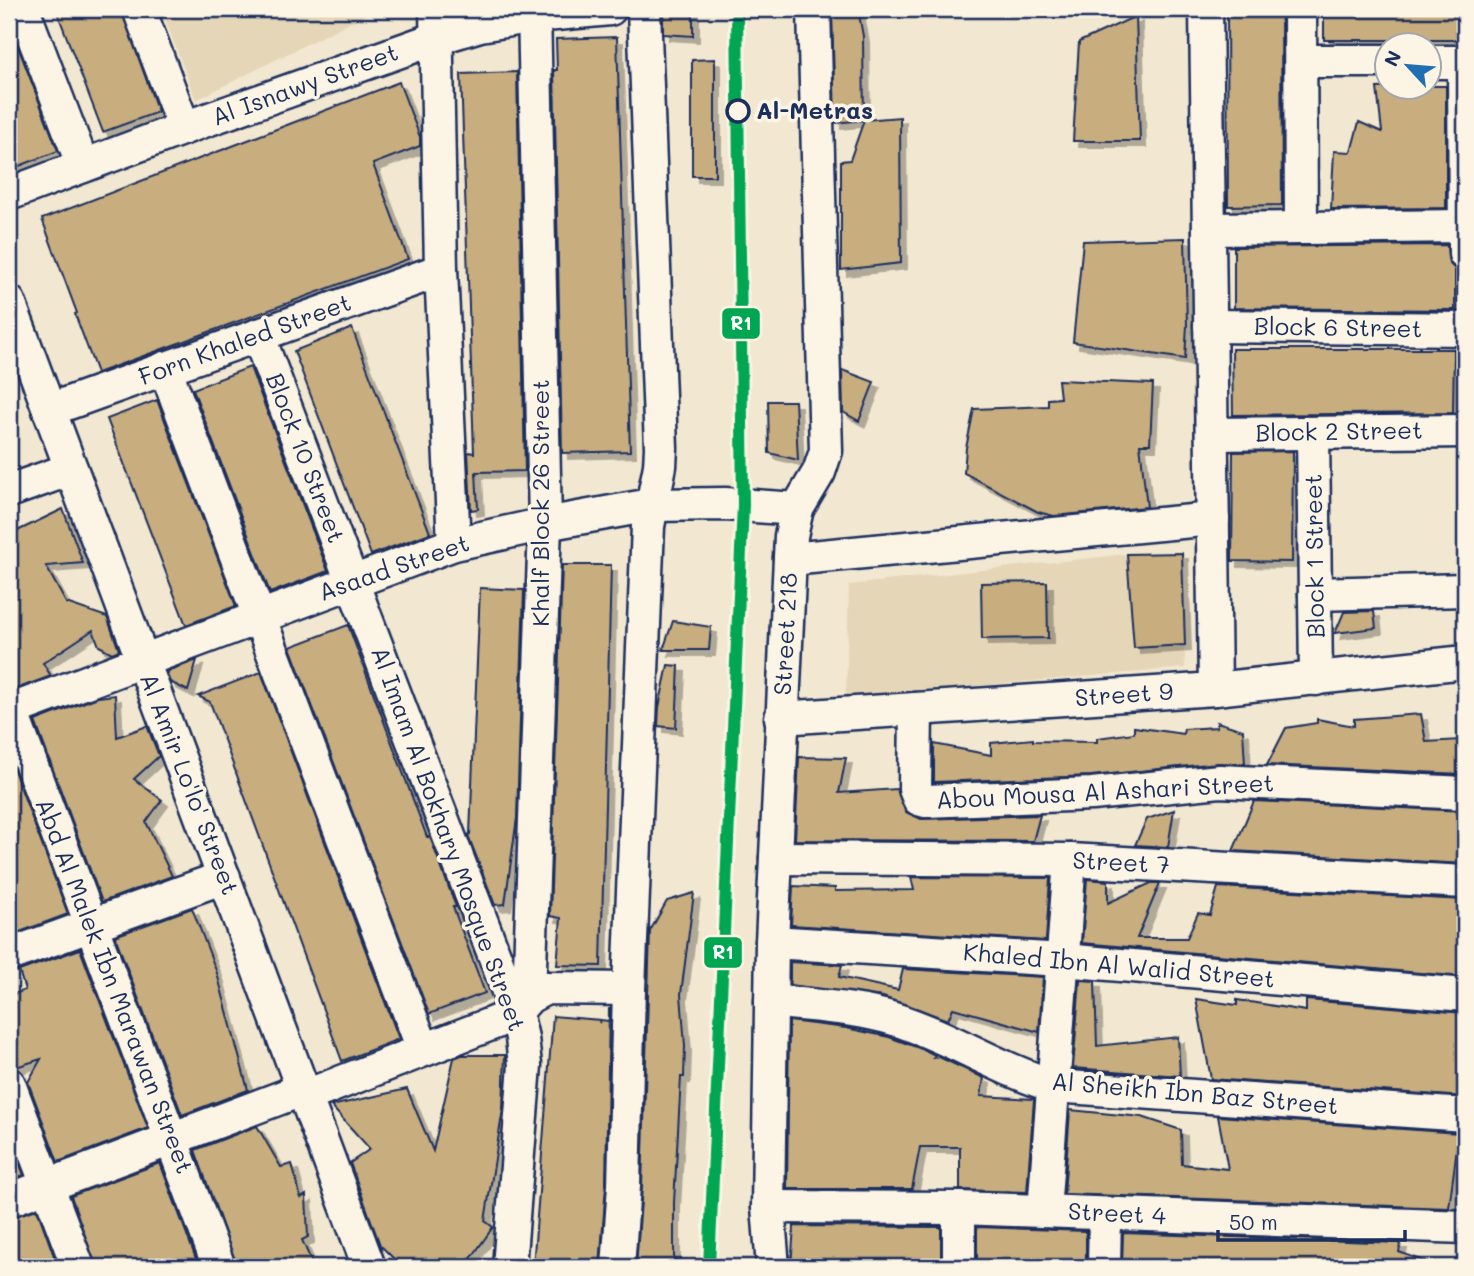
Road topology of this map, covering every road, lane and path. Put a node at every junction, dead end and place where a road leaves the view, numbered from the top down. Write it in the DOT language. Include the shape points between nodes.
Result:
graph roads {
  1 [pos="23,9"];
  2 [pos="139,9"];
  3 [pos="610,9"];
  4 [pos="644,9"];
  5 [pos="814,9"];
  6 [pos="1206,9"];
  7 [pos="1300,9"];
  8 [pos="534,12"];
  9 [pos="436,24"];
  10 [pos="1301,61"];
  11 [pos="1372,61"];
  12 [pos="1442,61"];
  13 [pos="1465,62"];
  14 [pos="184,128"];
  15 [pos="1465,154"];
  16 [pos="83,166"];
  17 [pos="9,194"];
  18 [pos="1465,226"];
  19 [pos="1301,228"];
  20 [pos="1209,229"];
  21 [pos="1465,254"];
  22 [pos="441,270"];
  23 [pos="9,302"];
  24 [pos="1210,326"];
  25 [pos="1465,329"];
  26 [pos="258,335"];
  27 [pos="165,368"];
  28 [pos="49,410"];
  29 [pos="1465,431"];
  30 [pos="1313,433"];
  31 [pos="1212,434"];
  32 [pos="71,469"];
  33 [pos="9,491"];
  34 [pos="651,505"];
  35 [pos="797,509"];
  36 [pos="1213,519"];
  37 [pos="545,524"];
  38 [pos="454,544"];
  39 [pos="790,559"];
  40 [pos="352,582"];
  41 [pos="1465,590"];
  42 [pos="1315,594"];
  43 [pos="259,617"];
  44 [pos="143,660"];
  45 [pos="1465,662"];
  46 [pos="1316,679"];
  47 [pos="1215,689"];
  48 [pos="9,709"];
  49 [pos="916,709"];
  50 [pos="781,718"];
  51 [pos="1465,793"];
  52 [pos="776,858"];
  53 [pos="1070,860"];
  54 [pos="224,877"];
  55 [pos="1465,882"];
  56 [pos="91,924"];
  57 [pos="772,942"];
  58 [pos="9,955"];
  59 [pos="1063,960"];
  60 [pos="629,989"];
  61 [pos="1465,995"];
  62 [pos="771,1001"];
  63 [pos="523,1004"];
  64 [pos="423,1049"];
  65 [pos="9,1084"];
  66 [pos="1054,1086"];
  67 [pos="305,1092"];
  68 [pos="1465,1115"];
  69 [pos="171,1140"];
  70 [pos="47,1186"];
  71 [pos="9,1200"];
  72 [pos="768,1207"];
  73 [pos="959,1208"];
  74 [pos="1044,1211"];
  75 [pos="1105,1214"];
  76 [pos="1465,1227"];
  77 [pos="78,1267"];
  78 [pos="219,1267"];
  79 [pos="369,1267"];
  80 [pos="509,1267"];
  81 [pos="618,1267"];
  82 [pos="772,1267"];
  83 [pos="959,1267"];
  84 [pos="1104,1267"];
  1 -- 16 [label="street"];
  2 -- 14 [label="street"];
  3 -- 8 [label="street, Al Isnawy Street"];
  4 -- 34 [label="street" via="661,448"];
  5 -- 35 [label="street, Street 218" via="825,451 819,472"];
  6 -- 20 [label="street"];
  7 -- 10 [label="street"];
  8 -- 9 [label="street, Al Isnawy Street" via="480,25"];
  8 -- 37 [label="street, Khalf Block 26 Street"];
  9 -- 14 [label="street, Al Isnawy Street"];
  9 -- 22 [label="street"];
  10 -- 11 [label="street"];
  10 -- 19 [label="street"];
  12 -- 13 [label="street"];
  13 -- 15 [label="street"];
  14 -- 16 [label="street, Al Isnawy Street"];
  15 -- 18 [label="street"];
  16 -- 17 [label="street, Al Isnawy Street"];
  18 -- 19 [label="street"];
  18 -- 21 [label="street"];
  19 -- 20 [label="street"];
  20 -- 24 [label="street"];
  22 -- 26 [label="street, Forn Khaled Street"];
  22 -- 38 [label="street"];
  23 -- 28 [label="street, Al Amir Lo'lo' Street"];
  24 -- 25 [label="street, Block 6 Street"];
  24 -- 31 [label="street"];
  26 -- 27 [label="street, Forn Khaled Street"];
  26 -- 40 [label="street, Block 10 Street"];
  27 -- 28 [label="street, Forn Khaled Street"];
  27 -- 43 [label="street"];
  28 -- 32 [label="street, Al Amir Lo'lo' Street"];
  29 -- 30 [label="street, Block 2 Street"];
  30 -- 31 [label="street, Block 2 Street"];
  30 -- 42 [label="street, Block 1 Street"];
  31 -- 36 [label="street"];
  32 -- 33 [label="street"];
  32 -- 44 [label="street, Al Amir Lo'lo' Street"];
  34 -- 35 [label="street, Asaad Street"];
  34 -- 37 [label="street, Asaad Street"];
  34 -- 60 [label="street"];
  35 -- 39 [label="street, Street 218"];
  36 -- 39 [label="street"];
  36 -- 47 [label="street"];
  37 -- 38 [label="street, Asaad Street"];
  37 -- 63 [label="street, Khalf Block 26 Street"];
  38 -- 40 [label="street, Asaad Street"];
  39 -- 50 [label="street, Street 218"];
  40 -- 43 [label="street, Asaad Street"];
  40 -- 63 [label="street, Al Imam Al Bokhary Mosque Street"];
  41 -- 42 [label="street"];
  42 -- 46 [label="street, Block 1 Street"];
  43 -- 44 [label="street, Asaad Street"];
  43 -- 64 [label="street"];
  44 -- 48 [label="street, Asaad Street"];
  44 -- 54 [label="street, Al Amir Lo'lo' Street"];
  45 -- 46 [label="street, Street 9"];
  46 -- 47 [label="street, Street 9"];
  47 -- 49 [label="street, Street 9"];
  48 -- 56 [label="street, Abd Al Malek Ibn Marawan Street"];
  49 -- 50 [label="street, Street 9"];
  49 -- 51 [label="street, Abou Mousa Al Ashari Street" via="915,789 919,799 926,801 1113,792 1220,781"];
  50 -- 52 [label="street, Street 218"];
  52 -- 53 [label="street, Street 7"];
  52 -- 57 [label="street, Street 218"];
  53 -- 55 [label="street, Street 7"];
  53 -- 59 [label="street"];
  54 -- 56 [label="street"];
  54 -- 67 [label="street, Al Amir Lo'lo' Street"];
  56 -- 58 [label="street"];
  56 -- 69 [label="street, Abd Al Malek Ibn Marawan Street"];
  57 -- 59 [label="street, Khaled Ibn Al Walid Street"];
  57 -- 62 [label="street, Street 218"];
  59 -- 61 [label="street, Khaled Ibn Al Walid Street"];
  59 -- 66 [label="street"];
  60 -- 63 [label="street" via="546,988"];
  60 -- 81 [label="street"];
  62 -- 66 [label="street, Al Sheikh Ibn Baz Street" via="894,1019"];
  62 -- 72 [label="street, Street 218"];
  63 -- 64 [label="street" via="496,1022"];
  63 -- 80 [label="street, Al Imam Al Bokhary Mosque Street" via="525,1065"];
  64 -- 67 [label="street"];
  65 -- 70 [label="street"];
  66 -- 68 [label="street, Al Sheikh Ibn Baz Street"];
  66 -- 74 [label="street"];
  67 -- 69 [label="street"];
  67 -- 79 [label="street, Al Amir Lo'lo' Street"];
  69 -- 70 [label="street"];
  69 -- 78 [label="street, Abd Al Malek Ibn Marawan Street"];
  70 -- 71 [label="street"];
  70 -- 77 [label="street"];
  72 -- 73 [label="street, Street 4"];
  72 -- 82 [label="street, Street 218"];
  73 -- 74 [label="street, Street 4"];
  73 -- 83 [label="street"];
  74 -- 75 [label="street, Street 4"];
  75 -- 76 [label="street, Street 4"];
  75 -- 84 [label="street"];
}
